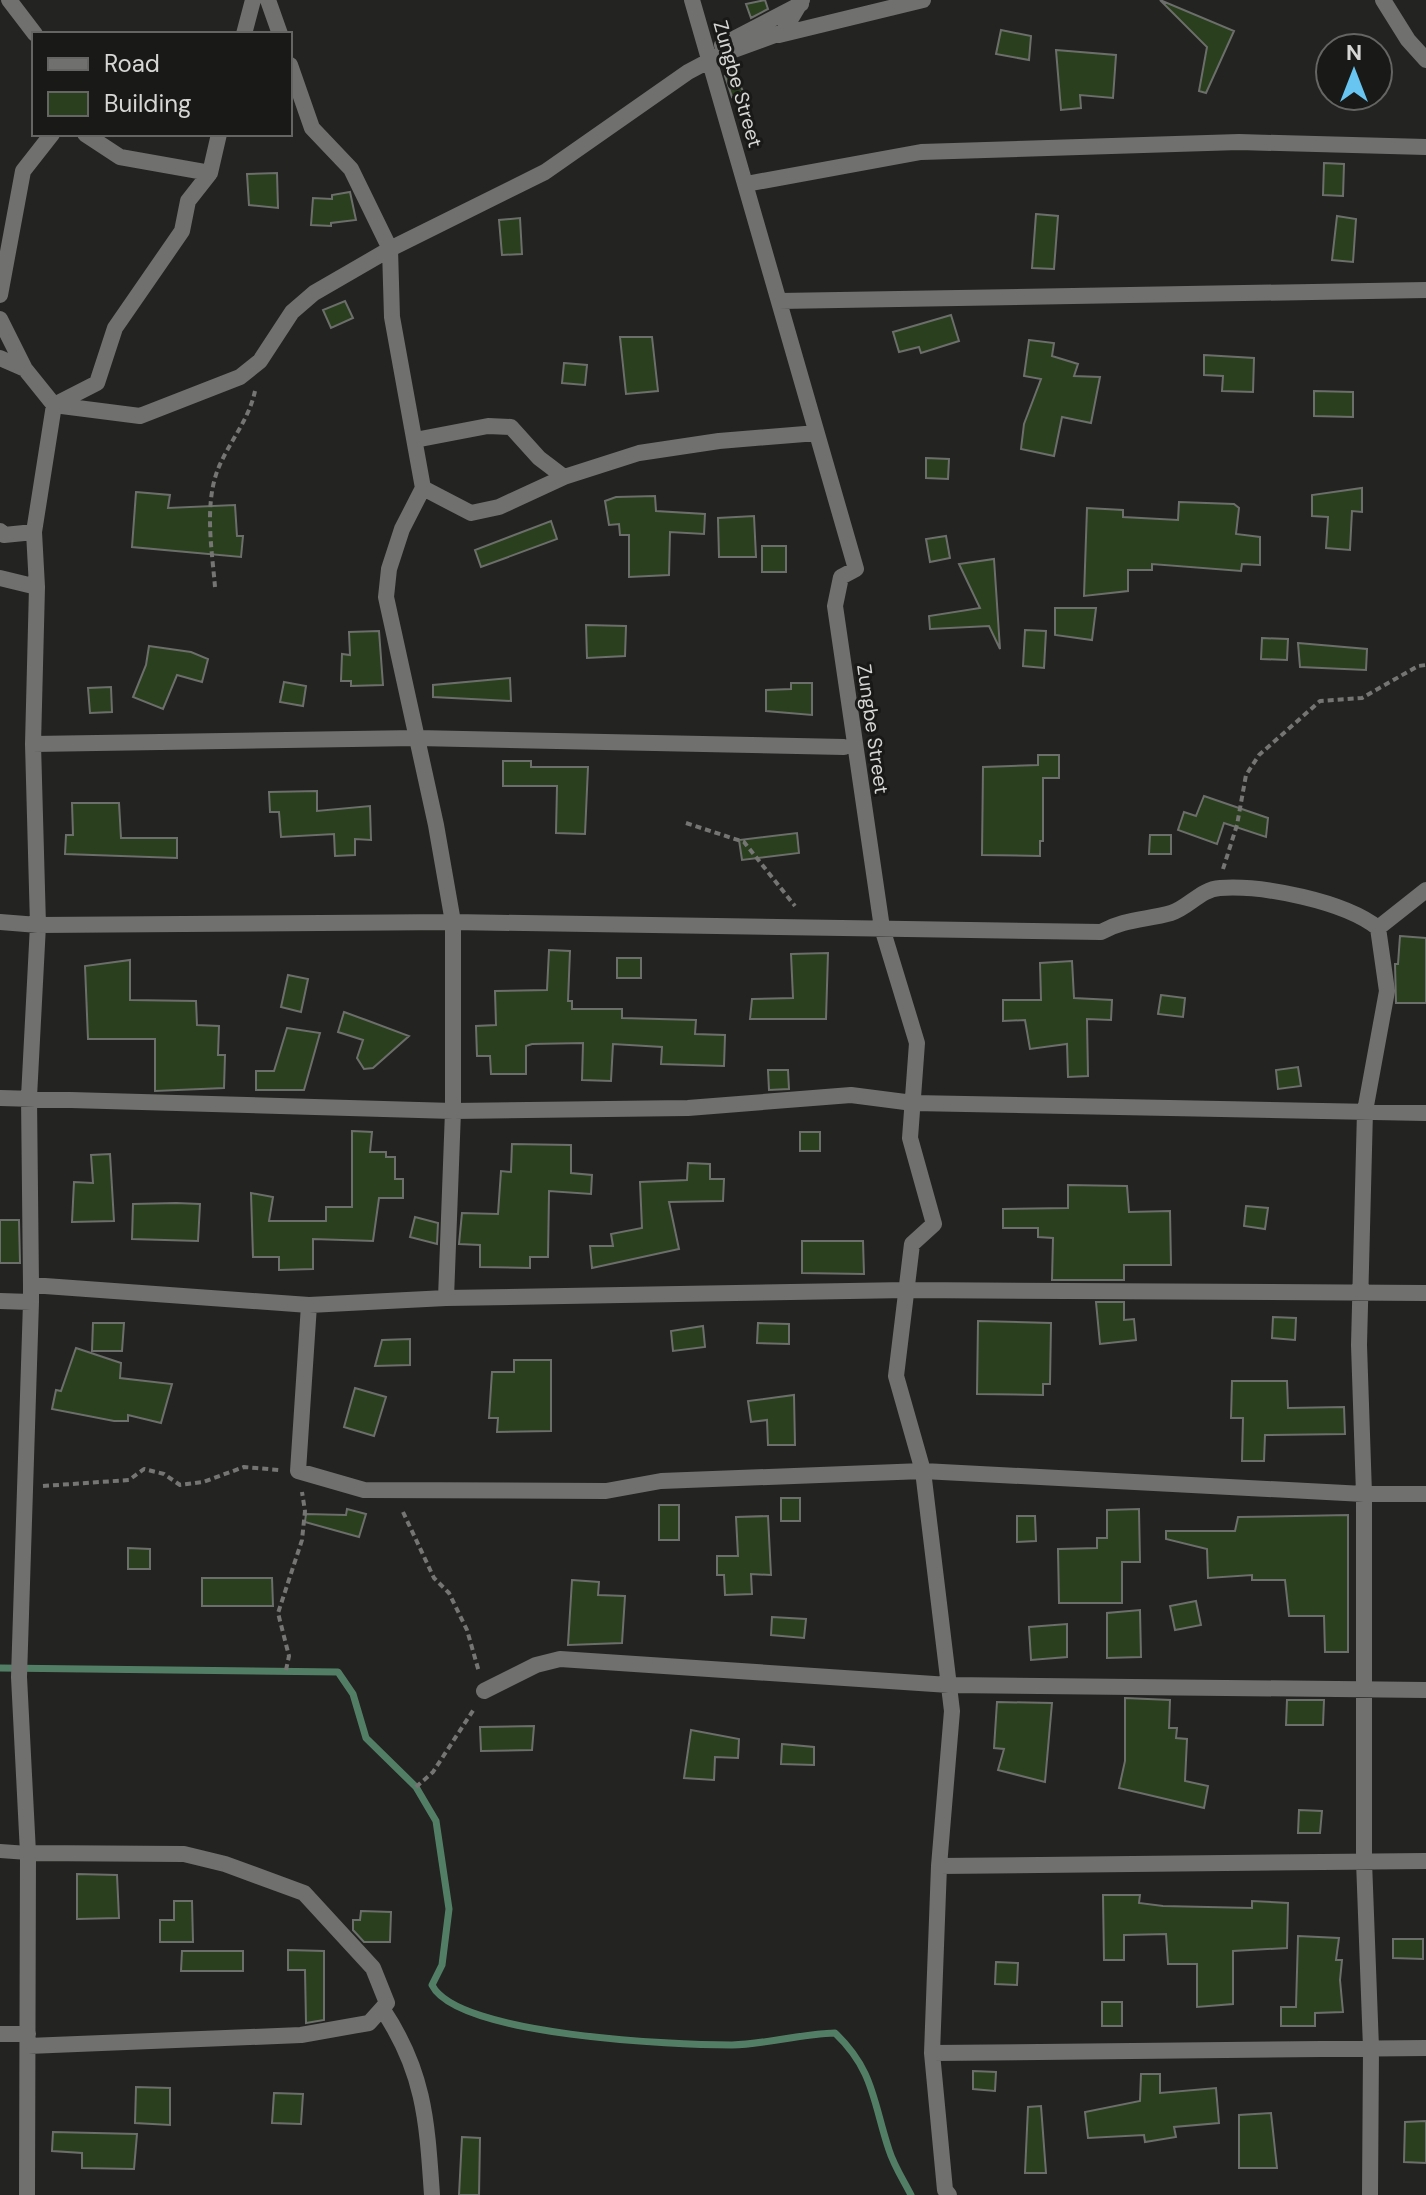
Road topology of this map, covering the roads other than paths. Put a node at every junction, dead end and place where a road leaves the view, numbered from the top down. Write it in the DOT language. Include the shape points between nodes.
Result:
graph roads {
  1 [pos="9,0"];
  2 [pos="253,0"];
  3 [pos="268,0"];
  4 [pos="692,0"];
  5 [pos="802,0"];
  6 [pos="810,0"];
  7 [pos="923,0"];
  8 [pos="1383,0"];
  9 [pos="33,32"];
  10 [pos="245,32"];
  11 [pos="279,32"];
  12 [pos="708,53"];
  13 [pos="1426,60"];
  14 [pos="292,71"];
  15 [pos="50,136"];
  16 [pos="88,136"];
  17 [pos="219,136"];
  18 [pos="1426,147"];
  19 [pos="210,173"];
  20 [pos="746,184"];
  21 [pos="390,249"];
  22 [pos="1426,290"];
  23 [pos="0,295"];
  24 [pos="779,301"];
  25 [pos="0,319"];
  26 [pos="0,358"];
  27 [pos="25,369"];
  28 [pos="54,405"];
  29 [pos="817,433"];
  30 [pos="415,440"];
  31 [pos="564,477"];
  32 [pos="423,488"];
  33 [pos="0,531"];
  34 [pos="34,532"];
  35 [pos="0,578"];
  36 [pos="37,587"];
  37 [pos="417,738"];
  38 [pos="33,744"];
  39 [pos="844,747"];
  40 [pos="1426,890"];
  41 [pos="0,922"];
  42 [pos="453,922"];
  43 [pos="38,925"];
  44 [pos="882,928"];
  45 [pos="1378,928"];
  46 [pos="29,1097"];
  47 [pos="0,1098"];
  48 [pos="913,1103"];
  49 [pos="453,1111"];
  50 [pos="1365,1111"];
  51 [pos="1426,1113"];
  52 [pos="907,1290"];
  53 [pos="1362,1292"];
  54 [pos="31,1293"];
  55 [pos="1426,1293"];
  56 [pos="446,1298"];
  57 [pos="0,1301"];
  58 [pos="309,1305"];
  59 [pos="923,1471"];
  60 [pos="1364,1494"];
  61 [pos="1426,1494"];
  62 [pos="949,1685"];
  63 [pos="1363,1690"];
  64 [pos="1426,1690"];
  65 [pos="484,1691"];
  66 [pos="0,1851"];
  67 [pos="28,1853"];
  68 [pos="1364,1861"];
  69 [pos="1426,1861"];
  70 [pos="939,1866"];
  71 [pos="383,2010"];
  72 [pos="0,2034"];
  73 [pos="28,2040"];
  74 [pos="1371,2048"];
  75 [pos="1426,2048"];
  76 [pos="932,2053"];
  77 [pos="945,2193"];
  78 [pos="27,2195"];
  79 [pos="432,2195"];
  80 [pos="1370,2195"];
  1 -- 9 [label="street"];
  2 -- 10 [label="street"];
  3 -- 11 [label="street"];
  4 -- 12 [label="street, Zungbe Street"];
  5 -- 21 [label="street" via="783,32 688,72 545,172"];
  6 -- 12 [label="street"];
  7 -- 12 [label="street"];
  8 -- 13 [label="street"];
  12 -- 20 [label="street, Zungbe Street"];
  14 -- 21 [label="street" via="312,128 351,169"];
  15 -- 23 [label="street" via="23,171"];
  16 -- 19 [label="street" via="120,157"];
  17 -- 19 [label="street"];
  18 -- 20 [label="street" via="1239,142 921,152"];
  19 -- 28 [label="street" via="188,201 182,231 115,328 97,383"];
  20 -- 24 [label="street, Zungbe Street"];
  21 -- 28 [label="street" via="301,303 260,361 240,377 140,416"];
  21 -- 30 [label="street" via="392,317"];
  22 -- 24 [label="street"];
  24 -- 29 [label="street, Zungbe Street"];
  25 -- 27 [label="street"];
  26 -- 27 [label="street"];
  27 -- 28 [label="street"];
  28 -- 34 [label="street"];
  29 -- 31 [label="street" via="639,453"];
  29 -- 44 [label="street, Zungbe Street" via="856,569 841,577 835,606"];
  30 -- 31 [label="street" via="488,426 511,427"];
  30 -- 32 [label="street"];
  31 -- 32 [label="street" via="499,507 471,513"];
  32 -- 37 [label="street" via="402,529 386,597"];
  33 -- 34 [label="street"];
  34 -- 36 [label="street"];
  35 -- 36 [label="street"];
  36 -- 38 [label="street"];
  37 -- 38 [label="street"];
  37 -- 39 [label="street"];
  37 -- 42 [label="street"];
  38 -- 43 [label="street"];
  40 -- 45 [label="street"];
  41 -- 43 [label="street"];
  42 -- 43 [label="street"];
  42 -- 44 [label="street"];
  42 -- 49 [label="street"];
  43 -- 46 [label="street"];
  44 -- 45 [label="street" via="1101,932 1120,921 1171,913 1217,888 1296,895 1364,917"];
  44 -- 48 [label="street, Zungbe Street" via="917,1043"];
  45 -- 50 [label="street" via="1387,991"];
  46 -- 47 [label="street"];
  46 -- 49 [label="street"];
  46 -- 54 [label="street"];
  48 -- 49 [label="street" via="851,1095 688,1108"];
  48 -- 50 [label="street"];
  48 -- 52 [label="street, Zungbe Street" via="910,1138 934,1224 912,1244"];
  49 -- 56 [label="street"];
  50 -- 51 [label="street"];
  50 -- 53 [label="street"];
  52 -- 53 [label="street"];
  52 -- 56 [label="street"];
  52 -- 59 [label="street, Zungbe Street" via="896,1376"];
  53 -- 55 [label="street"];
  53 -- 60 [label="street"];
  54 -- 57 [label="street"];
  54 -- 58 [label="street"];
  54 -- 67 [label="street" via="19,1677"];
  56 -- 58 [label="street"];
  58 -- 59 [label="street" via="298,1471 364,1490 606,1491 661,1481"];
  59 -- 60 [label="street"];
  59 -- 62 [label="street, Zungbe Street"];
  60 -- 61 [label="street"];
  60 -- 63 [label="street"];
  62 -- 63 [label="street"];
  62 -- 65 [label="street" via="560,1659"];
  62 -- 70 [label="street, Zungbe Street" via="952,1711"];
  63 -- 64 [label="street"];
  63 -- 68 [label="street"];
  66 -- 67 [label="lane"];
  67 -- 71 [label="street" via="184,1854 304,1893 373,1968 387,1996"];
  67 -- 73 [label="street"];
  68 -- 69 [label="street"];
  68 -- 70 [label="street"];
  68 -- 74 [label="street"];
  70 -- 76 [label="street, Zungbe Street"];
  71 -- 73 [label="street" via="360,2026 301,2035"];
  71 -- 79 [label="street" via="398,2033 426,2109"];
  72 -- 73 [label="street"];
  73 -- 78 [label="street"];
  74 -- 75 [label="street"];
  74 -- 76 [label="street"];
  74 -- 80 [label="street"];
  76 -- 77 [label="street, Zungbe Street"];
}
